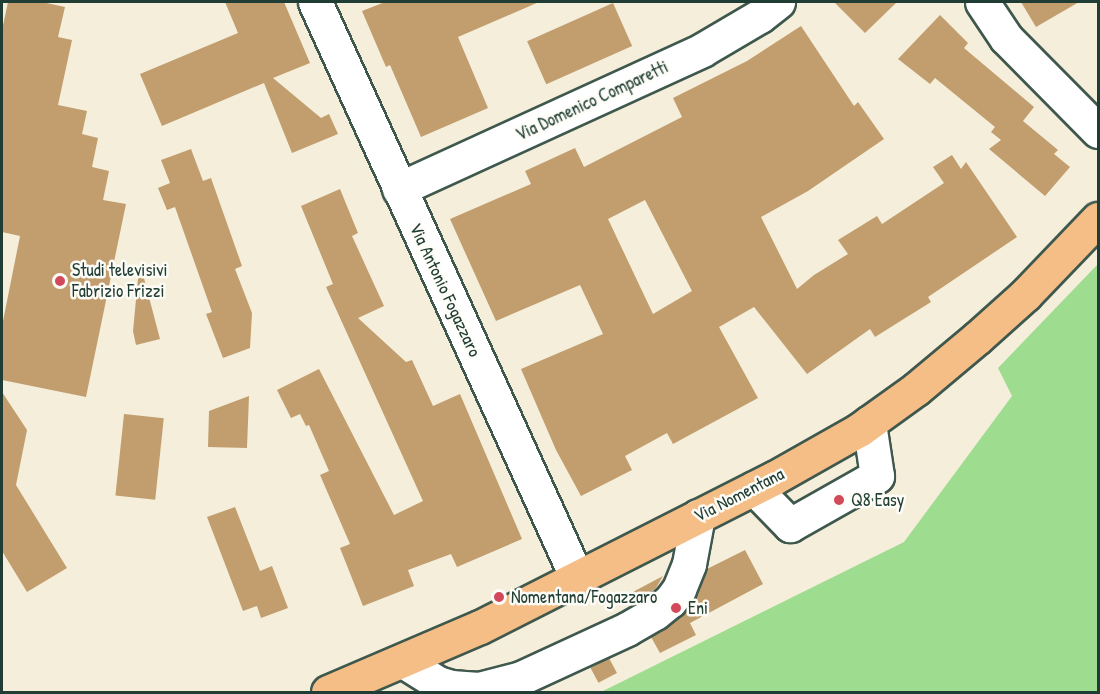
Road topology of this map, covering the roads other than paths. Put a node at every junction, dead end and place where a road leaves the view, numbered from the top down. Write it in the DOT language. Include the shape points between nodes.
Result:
graph roads {
  1 [pos="315,2"];
  2 [pos="778,2"];
  3 [pos="982,2"];
  4 [pos="1098,131"];
  5 [pos="399,189"];
  6 [pos="1098,219"];
  7 [pos="869,423"];
  8 [pos="754,488"];
  9 [pos="698,516"];
  10 [pos="577,579"];
  11 [pos="403,661"];
  12 [pos="328,693"];
  1 -- 5 [label="street, Via Antonio Fogazzaro"];
  2 -- 5 [label="street, Via Domenico Comparetti" via="702,50"];
  3 -- 4 [label="street" via="1006,38"];
  5 -- 10 [label="street, Via Antonio Fogazzaro"];
  6 -- 7 [label="main road, Via Nomentana" via="998,320 926,382"];
  7 -- 8 [label="main road, Via Nomentana"];
  7 -- 8 [label="street" via="877,476 790,525"];
  8 -- 9 [label="main road, Via Nomentana"];
  9 -- 10 [label="main road, Via Nomentana"];
  9 -- 11 [label="street" via="689,564 679,589 655,613 627,629 521,678 478,689 438,683"];
  10 -- 11 [label="main road, Via Nomentana"];
  11 -- 12 [label="main road, Via Nomentana"];
}
